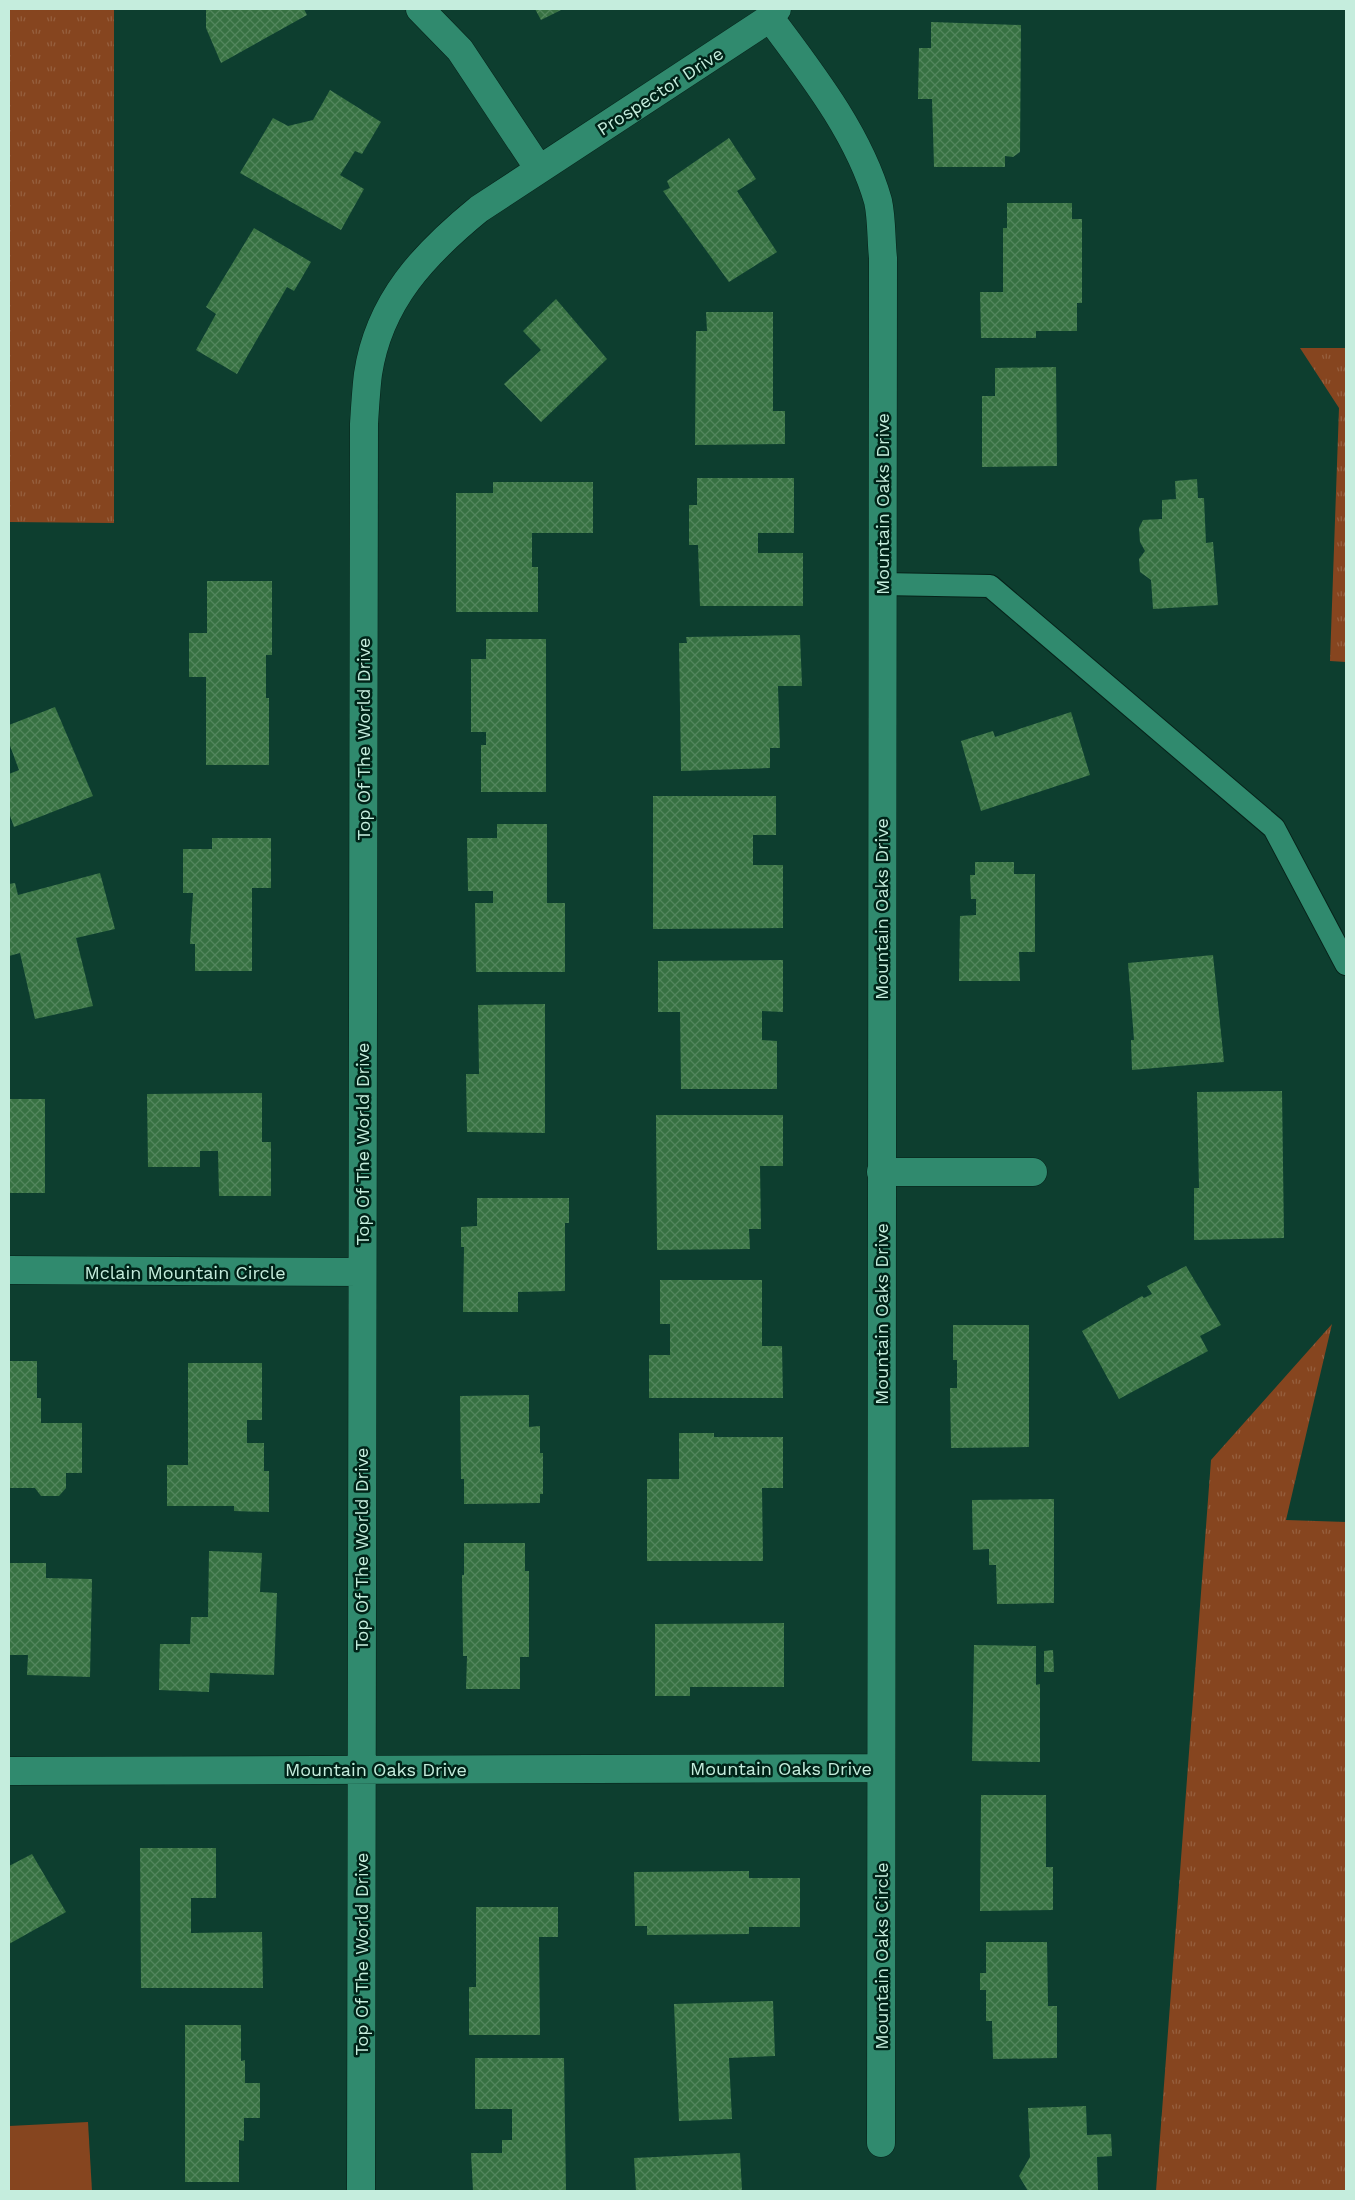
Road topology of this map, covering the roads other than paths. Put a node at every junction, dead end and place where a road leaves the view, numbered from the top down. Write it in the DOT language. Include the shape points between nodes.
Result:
graph roads {
  1 [pos="420,9"];
  2 [pos="773,13"];
  3 [pos="539,169"];
  4 [pos="882,584"];
  5 [pos="1346,964"];
  6 [pos="881,1172"];
  7 [pos="1033,1172"];
  8 [pos="9,1270"];
  9 [pos="361,1272"];
  10 [pos="361,1768"];
  11 [pos="881,1768"];
  12 [pos="9,1771"];
  13 [pos="881,2143"];
  14 [pos="361,2191"];
  1 -- 3 [label="street" via="460,50"];
  2 -- 3 [label="street, Prospector Drive" via="657,94"];
  2 -- 4 [label="street, Mountain Oaks Drive" via="859,150 878,203 883,258"];
  3 -- 9 [label="street, Top Of The World Drive" via="480,209 422,262 397,293 380,329 368,373 364,424"];
  4 -- 5 [label="lane" via="990,586 1274,828"];
  4 -- 6 [label="street, Mountain Oaks Drive"];
  6 -- 7 [label="street"];
  6 -- 11 [label="street, Mountain Oaks Drive"];
  8 -- 9 [label="street, Mclain Mountain Circle"];
  9 -- 10 [label="street, Top Of The World Drive"];
  10 -- 11 [label="street, Mountain Oaks Drive"];
  10 -- 12 [label="street, Mountain Oaks Drive"];
  10 -- 14 [label="street, Top Of The World Drive"];
  11 -- 13 [label="street, Mountain Oaks Circle"];
}
